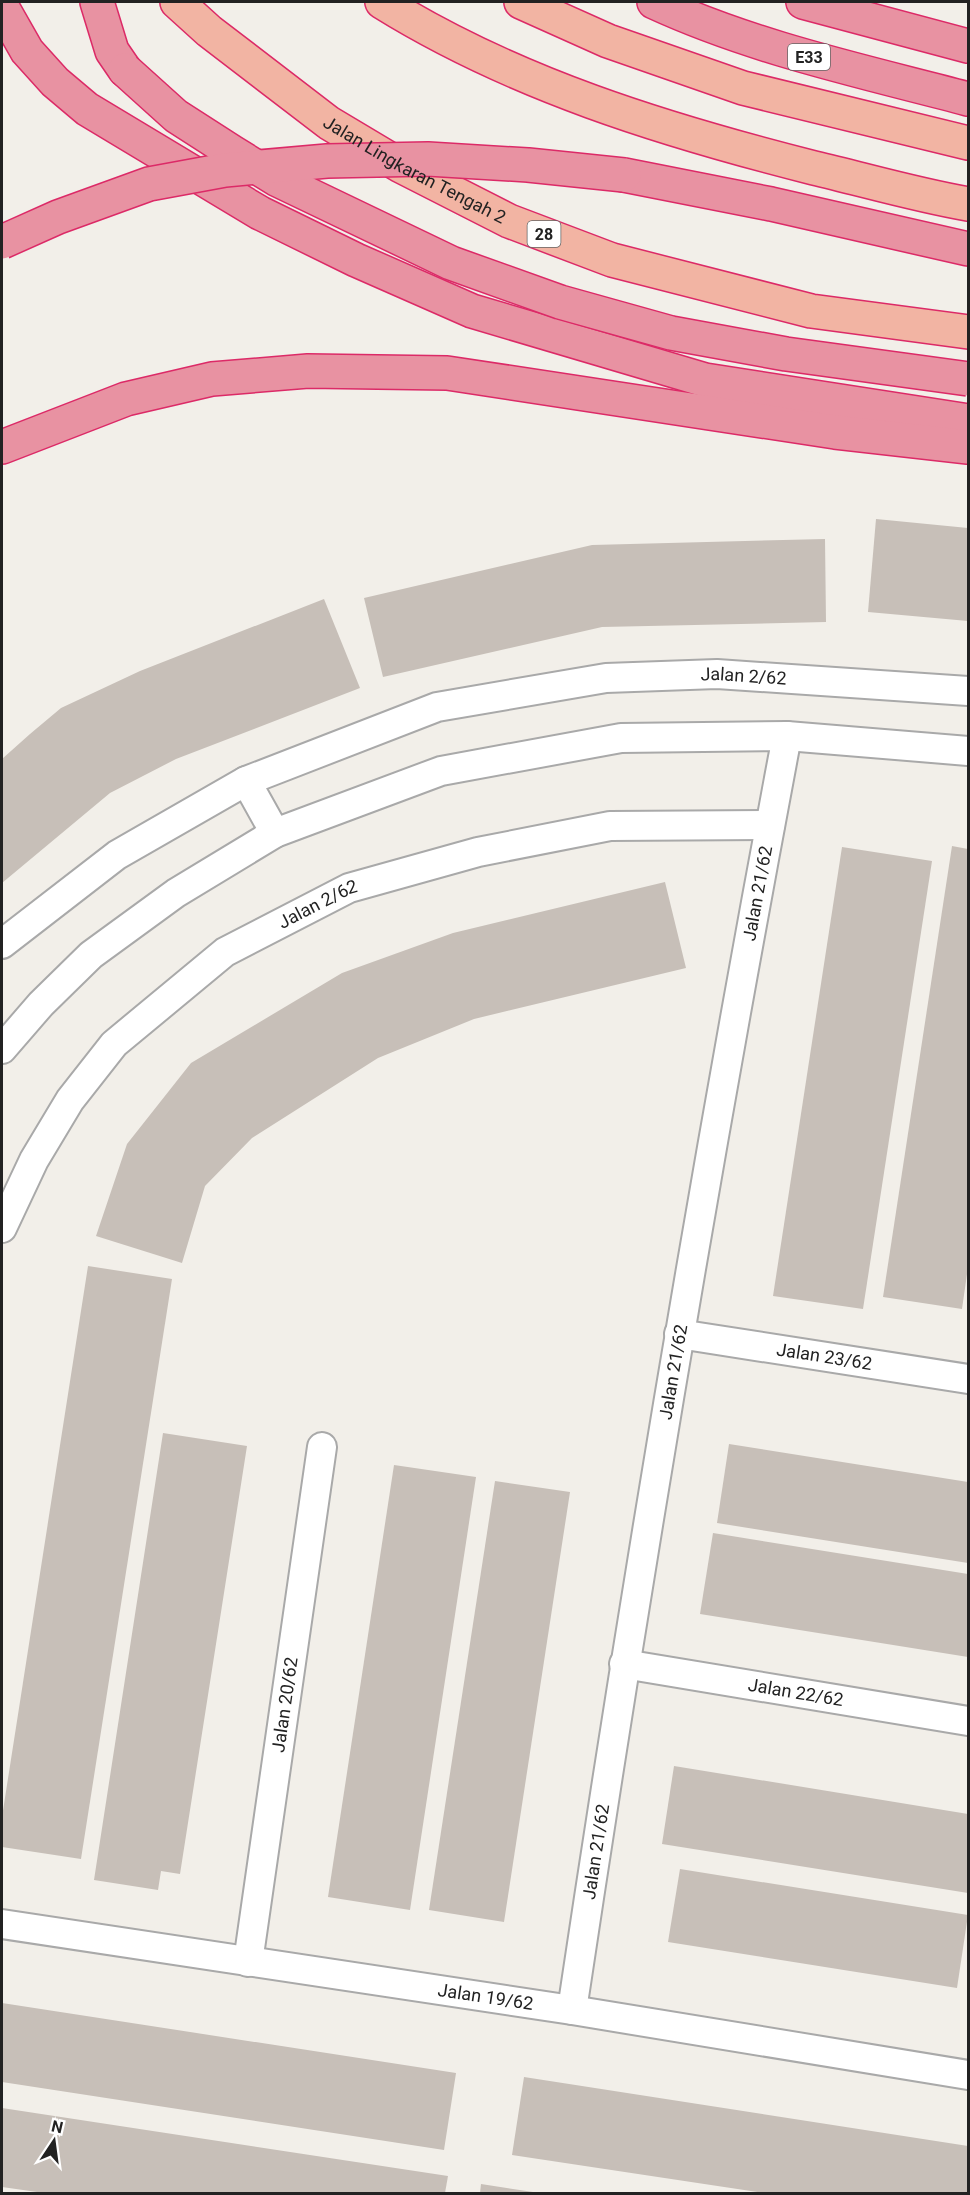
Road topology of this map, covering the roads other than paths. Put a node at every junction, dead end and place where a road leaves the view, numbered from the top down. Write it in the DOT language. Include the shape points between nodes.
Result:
graph roads {
  1 [pos="97,2"];
  2 [pos="177,2"];
  3 [pos="382,2"];
  4 [pos="521,2"];
  5 [pos="654,2"];
  6 [pos="803,2"];
  7 [pos="2,7"];
  8 [pos="969,46"];
  9 [pos="969,99"];
  10 [pos="969,143"];
  11 [pos="969,204"];
  12 [pos="2,242"];
  13 [pos="969,249"];
  14 [pos="969,332"];
  15 [pos="969,379"];
  16 [pos="969,421"];
  17 [pos="2,447"];
  18 [pos="969,447"];
  19 [pos="969,691"];
  20 [pos="787,736"];
  21 [pos="969,751"];
  22 [pos="246,781"];
  23 [pos="770,825"];
  24 [pos="275,833"];
  25 [pos="2,944"];
  26 [pos="2,1049"];
  27 [pos="2,1228"];
  28 [pos="679,1334"];
  29 [pos="969,1379"];
  30 [pos="322,1447"];
  31 [pos="624,1664"];
  32 [pos="969,1722"];
  33 [pos="2,1924"];
  34 [pos="248,1962"];
  35 [pos="572,2010"];
  36 [pos="969,2075"];
  1 -- 15 [label="highway, bridge" via="118,60 176,116 276,178 451,264 560,302 671,333 786,354"];
  2 -- 14 [label="highway, Jalan Lingkaran Tengah 2 / 28" via="329,123 401,166 509,221 612,260 811,311"];
  3 -- 11 [label="highway" via="422,27 497,63 650,124"];
  4 -- 10 [label="highway" via="608,41 743,88"];
  5 -- 9 [label="highway, E33" via="703,24 780,50"];
  6 -- 8 [label="highway"];
  7 -- 16 [label="highway" via="27,51 87,109 260,213 472,310 705,380"];
  12 -- 13 [label="highway, bridge" via="149,184 225,170 327,161 428,159 624,175"];
  17 -- 18 [label="highway" via="126,399 212,379 308,370 447,373 813,429"];
  19 -- 22 [label="street, Jalan 2/62" via="717,674 606,678 437,707"];
  20 -- 21 [label="street"];
  20 -- 23 [label="street, Jalan 21/62"];
  20 -- 24 [label="street" via="621,738 441,771"];
  22 -- 24 [label="street"];
  22 -- 25 [label="street, Jalan 2/62" via="117,855"];
  23 -- 27 [label="street, Jalan 2/62" via="610,826 478,852 350,888 225,952 114,1044 69,1100 34,1160"];
  23 -- 28 [label="street, Jalan 21/62"];
  24 -- 26 [label="street" via="176,893 91,955"];
  28 -- 29 [label="street, Jalan 23/62"];
  28 -- 31 [label="street, Jalan 21/62"];
  30 -- 34 [label="street, Jalan 20/62"];
  31 -- 32 [label="street, Jalan 22/62"];
  31 -- 35 [label="street, Jalan 21/62"];
  33 -- 34 [label="street, Jalan 19/62"];
  34 -- 35 [label="street, Jalan 19/62"];
  35 -- 36 [label="street, Jalan 19/62"];
}
